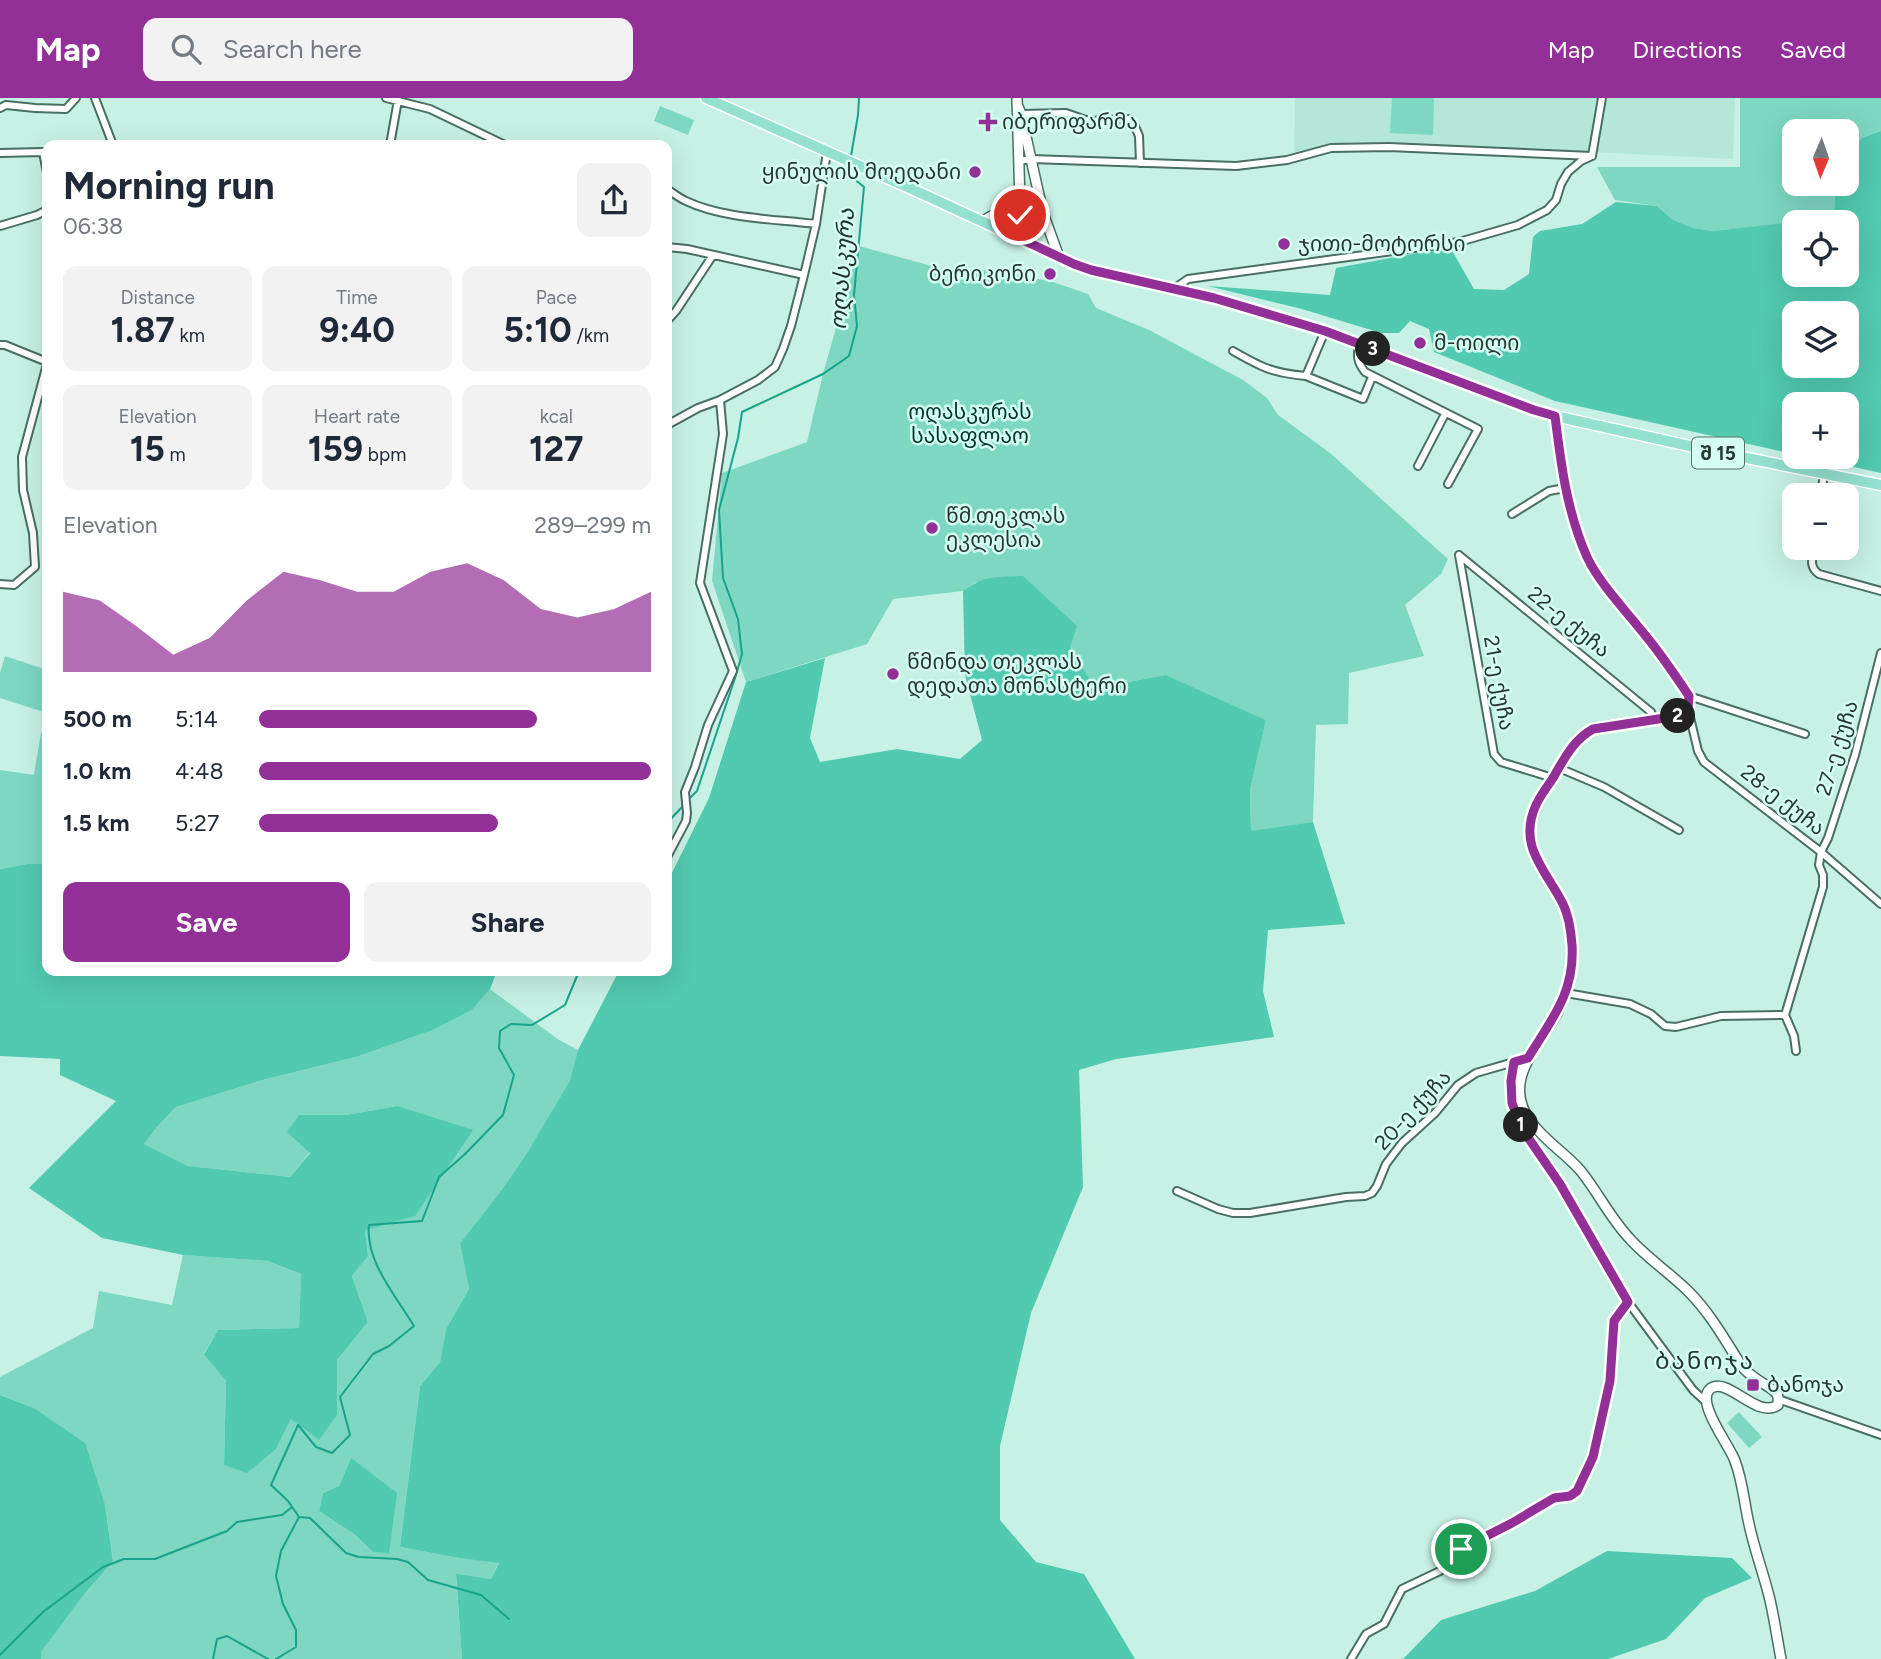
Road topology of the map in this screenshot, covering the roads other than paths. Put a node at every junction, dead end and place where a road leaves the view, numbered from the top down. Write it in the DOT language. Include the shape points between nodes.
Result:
graph roads {
  1 [pos="76,98"];
  2 [pos="95,98"];
  3 [pos="386,98"];
  4 [pos="706,98"];
  5 [pos="1602,98"];
  6 [pos="398,100"];
  7 [pos="1019,105"];
  8 [pos="0,108"];
  9 [pos="111,140"];
  10 [pos="391,140"];
  11 [pos="495,140"];
  12 [pos="42,152"];
  13 [pos="827,152"];
  14 [pos="0,153"];
  15 [pos="1591,156"];
  16 [pos="1031,159"];
  17 [pos="1019,161"];
  18 [pos="1140,163"];
  19 [pos="1019,191"];
  20 [pos="672,192"];
  21 [pos="42,212"];
  22 [pos="1043,213"];
  23 [pos="1020,215"];
  24 [pos="983,221"];
  25 [pos="816,223"];
  26 [pos="0,226"];
  27 [pos="1038,226"];
  28 [pos="1025,241"];
  29 [pos="672,248"];
  30 [pos="713,255"];
  31 [pos="1059,257"];
  32 [pos="804,275"];
  33 [pos="1172,289"];
  34 [pos="672,309"];
  35 [pos="676,311"];
  36 [pos="672,315"];
  37 [pos="1325,331"];
  38 [pos="1359,344"];
  39 [pos="0,345"];
  40 [pos="1233,351"];
  41 [pos="42,361"];
  42 [pos="1306,376"];
  43 [pos="1372,377"];
  44 [pos="42,382"];
  45 [pos="720,400"];
  46 [pos="1445,414"];
  47 [pos="1555,416"];
  48 [pos="672,422"];
  49 [pos="1418,466"];
  50 [pos="1824,474"];
  51 [pos="1823,483"];
  52 [pos="1448,484"];
  53 [pos="1881,485"];
  54 [pos="1565,488"];
  55 [pos="1511,514"];
  56 [pos="1459,555"];
  57 [pos="1813,560"];
  58 [pos="0,584"];
  59 [pos="1881,591"];
  60 [pos="1881,653"];
  61 [pos="1689,696"];
  62 [pos="1688,709"];
  63 [pos="1654,719"];
  64 [pos="1805,734"];
  65 [pos="1559,768"];
  66 [pos="1553,778"];
  67 [pos="1679,830"];
  68 [pos="672,848"];
  69 [pos="1821,852"];
  70 [pos="1881,904"];
  71 [pos="1566,993"];
  72 [pos="1785,1015"];
  73 [pos="1796,1051"];
  74 [pos="1528,1058"];
  75 [pos="1514,1062"];
  76 [pos="1177,1191"];
  77 [pos="1628,1302"];
  78 [pos="1779,1399"];
  79 [pos="1706,1402"];
  80 [pos="1881,1435"];
  81 [pos="1351,1659"];
  82 [pos="1781,1659"];
  1 -- 8 [label="street" via="66,109"];
  2 -- 9 [label="street"];
  3 -- 6 [label="street"];
  4 -- 13 [label="main road"];
  5 -- 15 [label="street"];
  6 -- 10 [label="street"];
  6 -- 11 [label="street" via="430,109"];
  7 -- 16 [label="street"];
  7 -- 17 [label="street"];
  7 -- 18 [label="street" via="1089,121 1128,120 1139,136"];
  12 -- 14 [label="street"];
  13 -- 24 [label="main road"];
  13 -- 25 [label="street"];
  15 -- 18 [label="street" via="1389,147 1331,148 1287,160 1236,166"];
  15 -- 33 [label="street" via="1568,172 1548,210 1518,225 1459,242 1188,279"];
  16 -- 17 [label="street"];
  16 -- 18 [label="street"];
  16 -- 22 [label="street"];
  17 -- 19 [label="street"];
  19 -- 23 [label="street"];
  19 -- 24 [label="street" via="1002,210"];
  20 -- 25 [label="street" via="718,211"];
  21 -- 26 [label="street"];
  22 -- 23 [label="street" via="1032,204"];
  22 -- 27 [label="street"];
  22 -- 31 [label="street"];
  23 -- 27 [label="street" via="1027,227"];
  23 -- 28 [label="street"];
  24 -- 28 [label="main road"];
  25 -- 32 [label="street"];
  27 -- 28 [label="street"];
  28 -- 31 [label="main road"];
  29 -- 30 [label="street"];
  30 -- 32 [label="street"];
  30 -- 35 [label="street"];
  31 -- 33 [label="main road, შ 15" via="1091,270"];
  32 -- 45 [label="street" via="775,367"];
  33 -- 37 [label="main road, შ 15"];
  34 -- 35 [label="street"];
  35 -- 36 [label="street"];
  37 -- 38 [label="main road, შ 15"];
  37 -- 42 [label="street"];
  38 -- 43 [label="street" via="1359,365"];
  38 -- 47 [label="main road, შ 15"];
  39 -- 41 [label="street"];
  40 -- 42 [label="street" via="1263,368"];
  42 -- 43 [label="street" via="1363,399"];
  43 -- 46 [label="street"];
  44 -- 58 [label="street" via="22,457 34,567 14,585"];
  45 -- 48 [label="street"];
  45 -- 68 [label="street" via="723,434 701,583 733,671 708,725 685,792 686,821"];
  46 -- 49 [label="street"];
  46 -- 52 [label="street" via="1478,429"];
  47 -- 50 [label="main road, შ 15"];
  47 -- 54 [label="street"];
  50 -- 51 [label="street"];
  50 -- 53 [label="main road, შ 15"];
  54 -- 55 [label="street" via="1549,491"];
  54 -- 61 [label="street" via="1588,560"];
  56 -- 63 [label="street, 22-ე ქუჩა"];
  56 -- 66 [label="street, 21-ე ქუჩა" via="1494,754 1501,762"];
  57 -- 59 [label="street" via="1813,570 1819,574"];
  60 -- 69 [label="street, 27-ე ქუჩა" via="1854,755"];
  61 -- 62 [label="street"];
  61 -- 64 [label="street"];
  62 -- 63 [label="street" via="1678,716"];
  62 -- 69 [label="street, 28-ე ქუჩა" via="1704,762"];
  63 -- 65 [label="street" via="1583,734"];
  65 -- 66 [label="street"];
  65 -- 67 [label="street" via="1604,787"];
  66 -- 71 [label="street" via="1535,806 1530,843 1570,925 1571,968"];
  69 -- 70 [label="street, 28-ე ქუჩა"];
  69 -- 72 [label="street" via="1823,887"];
  71 -- 72 [label="street" via="1630,1004 1665,1026 1721,1016"];
  71 -- 74 [label="street"];
  72 -- 73 [label="street"];
  74 -- 75 [label="street, 20-ე ქუჩა"];
  74 -- 78 [label="street" via="1520,1092 1528,1119 1580,1171 1631,1240 1690,1293 1744,1370"];
  75 -- 76 [label="street, 20-ე ქუჩა" via="1476,1073 1458,1085 1436,1113 1402,1143 1377,1186 1365,1196 1233,1213"];
  75 -- 77 [label="street" via="1512,1103 1518,1119"];
  77 -- 79 [label="street"];
  77 -- 81 [label="street" via="1614,1321 1610,1381 1593,1457 1577,1491 1554,1498 1461,1549 1440,1571 1402,1589 1384,1624 1366,1634"];
  78 -- 79 [label="street" via="1778,1405 1764,1409 1717,1386 1711,1388"];
  78 -- 80 [label="street"];
  79 -- 82 [label="street" via="1741,1477"];
}
